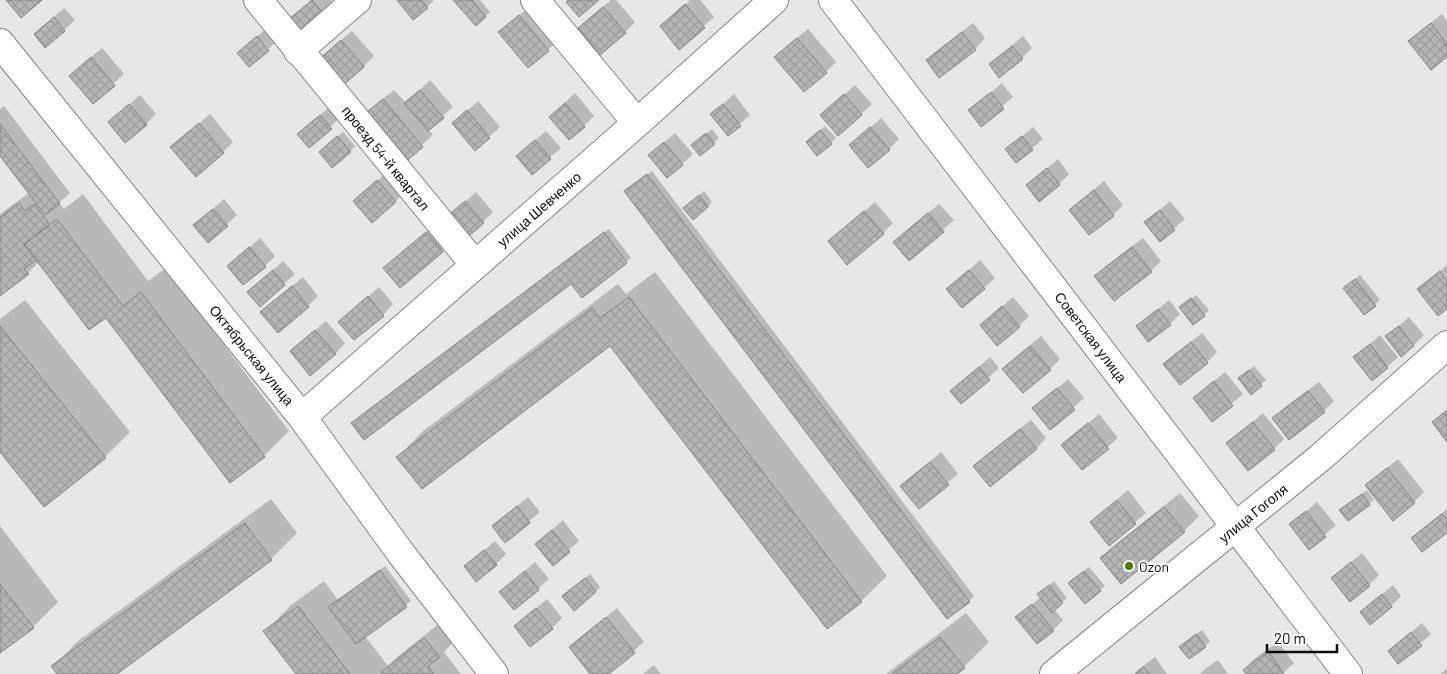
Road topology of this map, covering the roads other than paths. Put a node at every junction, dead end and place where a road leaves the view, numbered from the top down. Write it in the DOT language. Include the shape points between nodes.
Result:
graph roads {
  1 [pos="258,0"];
  2 [pos="357,0"];
  3 [pos="535,0"];
  4 [pos="774,0"];
  5 [pos="833,0"];
  6 [pos="0,43"];
  7 [pos="298,51"];
  8 [pos="637,124"];
  9 [pos="475,266"];
  10 [pos="1447,345"];
  11 [pos="302,417"];
  12 [pos="1236,527"];
  13 [pos="494,674"];
  14 [pos="1054,674"];
  15 [pos="1348,674"];
  1 -- 7 [label="street, проезд 54-й квартал"];
  2 -- 7 [label="street"];
  3 -- 8 [label="street"];
  4 -- 8 [label="street, улица Шевченко"];
  5 -- 12 [label="street, Советская улица"];
  6 -- 11 [label="street, Октябрьская улица"];
  7 -- 9 [label="street, проезд 54-й квартал"];
  8 -- 9 [label="street, улица Шевченко"];
  9 -- 11 [label="street, улица Шевченко"];
  10 -- 12 [label="street, улица Гоголя" via="1321,457"];
  11 -- 13 [label="street, Октябрьская улица"];
  12 -- 14 [label="street, улица Гоголя"];
  12 -- 15 [label="street, Советская улица"];
}
